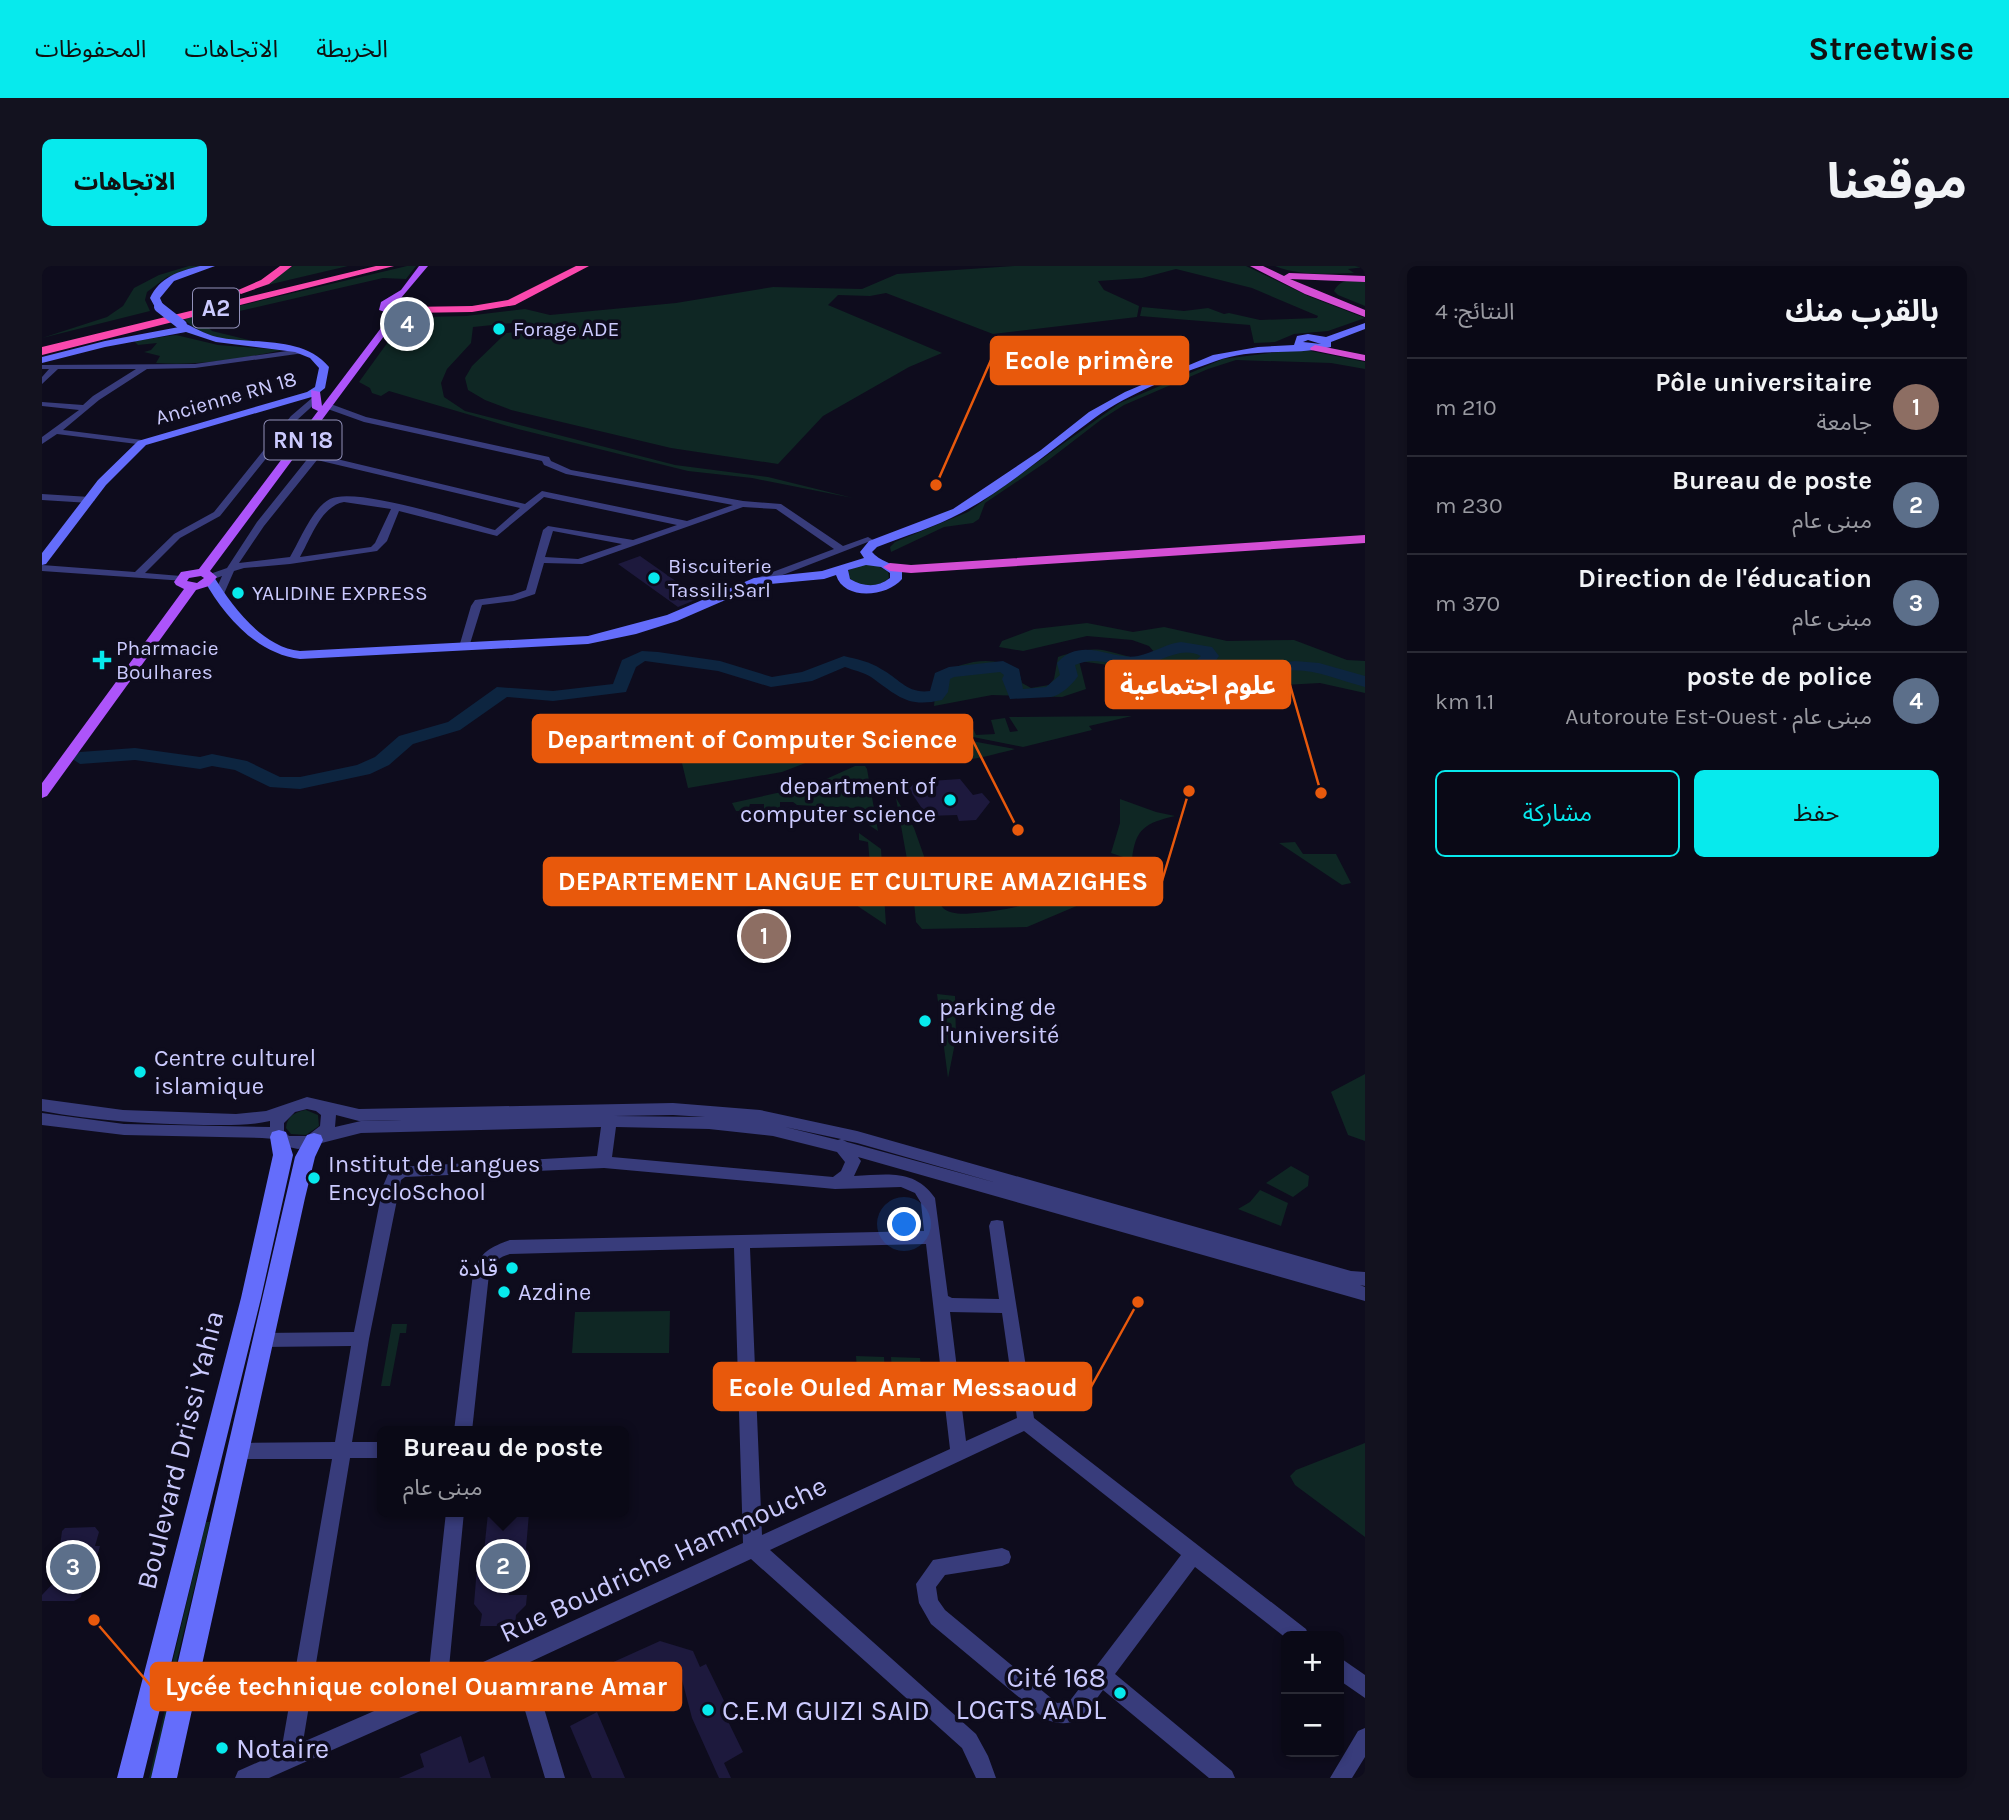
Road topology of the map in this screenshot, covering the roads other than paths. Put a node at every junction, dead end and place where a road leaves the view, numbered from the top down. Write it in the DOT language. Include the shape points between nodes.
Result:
graph roads {
  1 [pos="211,266"];
  2 [pos="286,266"];
  3 [pos="361,266"];
  4 [pos="389,266"];
  5 [pos="424,266"];
  6 [pos="430,266"];
  7 [pos="575,266"];
  8 [pos="584,266"];
  9 [pos="1255,266"];
  10 [pos="1265,266"];
  11 [pos="1279,274"];
  12 [pos="1365,279"];
  13 [pos="1348,280"];
  14 [pos="1338,300"];
  15 [pos="213,302"];
  16 [pos="387,306"];
  17 [pos="408,307"];
  18 [pos="1365,312"];
  19 [pos="1365,326"];
  20 [pos="184,327"];
  21 [pos="1340,334"];
  22 [pos="1326,342"];
  23 [pos="42,343"];
  24 [pos="1308,343"];
  25 [pos="42,351"];
  26 [pos="301,351"];
  27 [pos="1348,353"];
  28 [pos="1365,358"];
  29 [pos="42,360"];
  30 [pos="56,367"];
  31 [pos="144,367"];
  32 [pos="42,368"];
  33 [pos="42,382"];
  34 [pos="42,404"];
  35 [pos="322,406"];
  36 [pos="86,408"];
  37 [pos="42,430"];
  38 [pos="57,431"];
  39 [pos="42,441"];
  40 [pos="142,443"];
  41 [pos="42,497"];
  42 [pos="90,500"];
  43 [pos="743,504"];
  44 [pos="527,507"];
  45 [pos="396,508"];
  46 [pos="687,524"];
  47 [pos="1365,539"];
  48 [pos="869,540"];
  49 [pos="635,543"];
  50 [pos="1365,545"];
  51 [pos="842,550"];
  52 [pos="540,560"];
  53 [pos="42,561"];
  54 [pos="290,561"];
  55 [pos="848,565"];
  56 [pos="887,565"];
  57 [pos="42,568"];
  58 [pos="230,570"];
  59 [pos="137,576"];
  60 [pos="810,577"];
  61 [pos="758,581"];
  62 [pos="200,582"];
  63 [pos="894,582"];
  64 [pos="857,588"];
  65 [pos="165,623"];
  66 [pos="464,647"];
  67 [pos="42,776"];
  68 [pos="42,793"];
  69 [pos="42,1105"];
  70 [pos="322,1106"];
  71 [pos="286,1110"];
  72 [pos="42,1119"];
  73 [pos="609,1121"];
  74 [pos="279,1135"];
  75 [pos="318,1138"];
  76 [pos="841,1145"];
  77 [pos="880,1156"];
  78 [pos="604,1162"];
  79 [pos="859,1173"];
  80 [pos="997,1226"];
  81 [pos="933,1237"];
  82 [pos="742,1240"];
  83 [pos="1362,1287"];
  84 [pos="939,1299"];
  85 [pos="1008,1306"];
  86 [pos="361,1339"];
  87 [pos="263,1340"];
  88 [pos="1026,1422"];
  89 [pos="464,1426"];
  90 [pos="342,1450"];
  91 [pos="377,1450"];
  92 [pos="238,1451"];
  93 [pos="959,1453"];
  94 [pos="454,1517"];
  95 [pos="753,1548"];
  96 [pos="1194,1553"];
  97 [pos="1002,1557"];
  98 [pos="1293,1631"];
  99 [pos="519,1657"];
  100 [pos="158,1667"];
  101 [pos="1344,1671"];
  102 [pos="1101,1675"];
  103 [pos="1365,1688"];
  104 [pos="436,1693"];
  105 [pos="1365,1738"];
  106 [pos="290,1757"];
  107 [pos="158,1777"];
  108 [pos="130,1778"];
  109 [pos="245,1778"];
  110 [pos="555,1778"];
  111 [pos="986,1778"];
  112 [pos="1225,1778"];
  113 [pos="1340,1778"];
  1 -- 20 [label="main road, Ancienne RN 18, bridge" via="166,282 156,294 159,307"];
  2 -- 15 [label="highway" via="265,282"];
  3 -- 15 [label="highway, A2"];
  4 -- 25 [label="highway, A2"];
  5 -- 16 [label="main road, RN 18"];
  6 -- 17 [label="main road, RN 18"];
  7 -- 17 [label="highway" via="523,294 495,303"];
  8 -- 17 [label="highway" via="511,303 472,309"];
  9 -- 18 [label="highway"];
  10 -- 11 [label="highway"];
  11 -- 13 [label="highway"];
  11 -- 14 [label="highway"];
  12 -- 13 [label="highway"];
  13 -- 14 [label="highway" via="1333,289"];
  14 -- 18 [label="highway"];
  15 -- 23 [label="highway, A2"];
  16 -- 17 [label="main road"];
  16 -- 35 [label="main road, RN 18" via="385,317"];
  17 -- 35 [label="main road, RN 18"];
  19 -- 21 [label="main road"];
  20 -- 26 [label="main road, Ancienne RN 18" via="221,342"];
  20 -- 29 [label="main road"];
  21 -- 22 [label="main road"];
  21 -- 24 [label="main road"];
  22 -- 24 [label="main road" via="1326,346"];
  22 -- 27 [label="highway"];
  24 -- 27 [label="highway"];
  24 -- 48 [label="main road" via="1211,355 1123,392 1079,417 1044,446 947,510"];
  24 -- 56 [label="main road" via="1216,357 1116,401 957,511 873,544 868,555"];
  26 -- 31 [label="street" via="219,364"];
  26 -- 35 [label="main road, Ancienne RN 18" via="324,367"];
  27 -- 28 [label="highway"];
  30 -- 31 [label="street"];
  30 -- 32 [label="street"];
  30 -- 33 [label="street"];
  31 -- 36 [label="street"];
  34 -- 36 [label="street"];
  35 -- 40 [label="main road, Ancienne RN 18"];
  35 -- 43 [label="street" via="546,459 569,472"];
  35 -- 59 [label="street" via="294,418 217,514 177,536"];
  35 -- 62 [label="main road, RN 18"];
  36 -- 38 [label="street"];
  37 -- 38 [label="street"];
  38 -- 39 [label="street"];
  38 -- 40 [label="street"];
  40 -- 42 [label="main road, Ancienne RN 18" via="128,453"];
  41 -- 42 [label="street"];
  42 -- 53 [label="main road, Ancienne RN 18"];
  43 -- 46 [label="street"];
  43 -- 51 [label="street" via="778,506"];
  44 -- 45 [label="street" via="497,533"];
  44 -- 46 [label="street" via="542,494"];
  44 -- 58 [label="street" via="318,457 312,459"];
  45 -- 54 [label="street" via="382,542 374,549"];
  45 -- 54 [label="street" via="353,499 333,501"];
  46 -- 49 [label="street"];
  47 -- 56 [label="highway" via="911,569"];
  48 -- 51 [label="street"];
  48 -- 55 [label="main road"];
  49 -- 52 [label="street" via="579,562"];
  49 -- 52 [label="street" via="551,528"];
  50 -- 63 [label="highway" via="914,576"];
  51 -- 61 [label="street"];
  52 -- 66 [label="street" via="531,592 475,606"];
  54 -- 58 [label="street"];
  55 -- 56 [label="main road" via="865,561"];
  55 -- 60 [label="main road"];
  55 -- 64 [label="main road" via="841,577"];
  56 -- 63 [label="main road" via="897,576"];
  57 -- 59 [label="street"];
  58 -- 62 [label="street"];
  58 -- 62 [label="street"];
  59 -- 62 [label="street"];
  60 -- 61 [label="main road"];
  60 -- 64 [label="main road"];
  61 -- 66 [label="main road" via="672,618 612,635 561,643"];
  62 -- 65 [label="main road, RN 18"];
  62 -- 65 [label="main road" via="203,592 192,595"];
  62 -- 66 [label="main road" via="282,652"];
  62 -- 67 [label="main road, RN 18"];
  63 -- 64 [label="main road" via="878,589"];
  65 -- 68 [label="main road, RN 18"];
  69 -- 71 [label="street" via="136,1119 269,1118"];
  70 -- 71 [label="street" via="307,1103"];
  70 -- 75 [label="street" via="330,1119"];
  70 -- 83 [label="street" via="359,1115 673,1109 760,1116 857,1137"];
  71 -- 74 [label="street" via="277,1121"];
  72 -- 74 [label="street" via="142,1133"];
  73 -- 75 [label="street" via="361,1127"];
  73 -- 76 [label="street" via="729,1125"];
  73 -- 78 [label="street"];
  74 -- 75 [label="street" via="291,1143"];
  74 -- 100 [label="main road, Boulevard Drissi Yahia" via="283,1155 251,1298"];
  75 -- 87 [label="main road, Boulevard Drissi Yahia" via="302,1167"];
  76 -- 77 [label="street"];
  76 -- 79 [label="street"];
  77 -- 79 [label="street" via="871,1157"];
  77 -- 83 [label="street"];
  78 -- 79 [label="street" via="835,1183"];
  78 -- 86 [label="street" via="415,1169 394,1176"];
  79 -- 81 [label="street" via="920,1189 929,1202"];
  80 -- 85 [label="street"];
  81 -- 82 [label="street"];
  81 -- 84 [label="street"];
  82 -- 89 [label="street" via="510,1247 493,1252 484,1261 481,1274"];
  82 -- 95 [label="street"];
  84 -- 85 [label="street" via="950,1305"];
  84 -- 93 [label="street"];
  85 -- 88 [label="street"];
  86 -- 87 [label="street"];
  86 -- 90 [label="street"];
  87 -- 92 [label="main road, Boulevard Drissi Yahia"];
  88 -- 93 [label="street, Rue Boudriche Hammouche"];
  88 -- 96 [label="street"];
  90 -- 91 [label="street"];
  90 -- 92 [label="street"];
  90 -- 106 [label="street"];
  92 -- 107 [label="main road, Boulevard Drissi Yahia"];
  93 -- 95 [label="street, Rue Boudriche Hammouche"];
  94 -- 104 [label="street"];
  95 -- 99 [label="street, Rue Boudriche Hammouche"];
  95 -- 111 [label="street" via="969,1741"];
  96 -- 98 [label="street"];
  96 -- 102 [label="street"];
  97 -- 102 [label="street" via="940,1567 926,1584 929,1603 938,1617 1052,1712 1075,1711"];
  99 -- 104 [label="street, Rue Boudriche Hammouche"];
  99 -- 110 [label="street"];
  100 -- 107 [label="street" via="163,1684"];
  100 -- 108 [label="main road, Boulevard Drissi Yahia"];
  101 -- 103 [label="street"];
  102 -- 112 [label="street"];
  104 -- 106 [label="street, Rue Boudriche Hammouche"];
  105 -- 113 [label="street"];
  106 -- 109 [label="street, Rue Boudriche Hammouche"];
}
